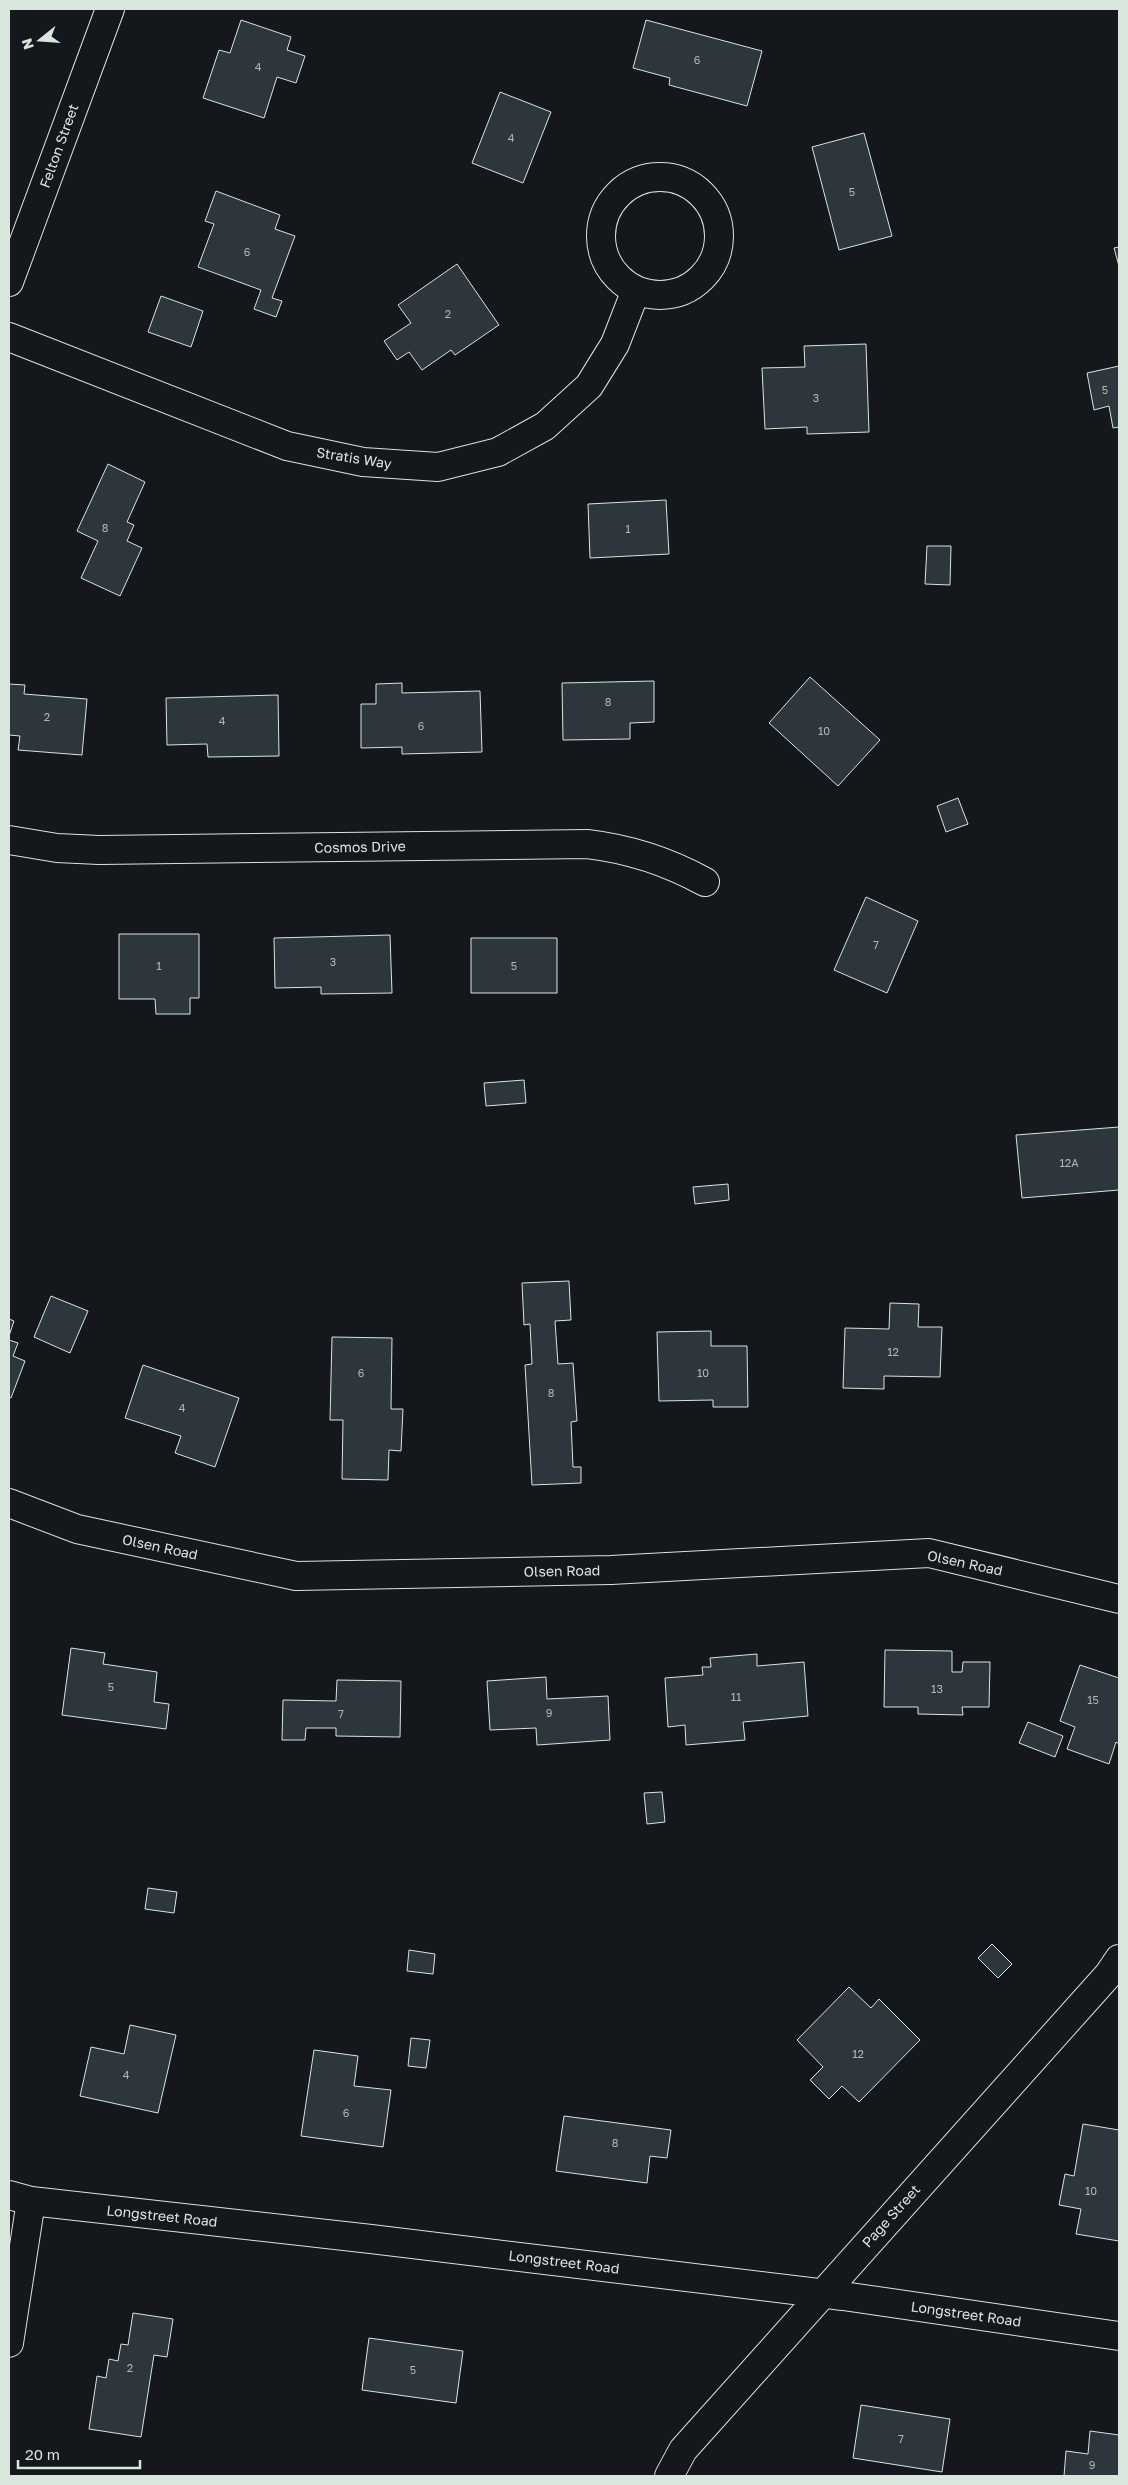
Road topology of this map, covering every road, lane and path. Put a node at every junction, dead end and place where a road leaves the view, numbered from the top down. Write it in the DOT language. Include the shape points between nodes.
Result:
graph roads {
  1 [pos="110,9"];
  2 [pos="9,282"];
  3 [pos="636,290"];
  4 [pos="9,337"];
  5 [pos="9,840"];
  6 [pos="705,882"];
  7 [pos="9,1503"];
  8 [pos="1119,1600"];
  9 [pos="1119,1959"];
  10 [pos="20,2198"];
  11 [pos="822,2294"];
  12 [pos="1119,2336"];
  13 [pos="9,2343"];
  14 [pos="669,2476"];
  1 -- 2 [label="street, Felton Street"];
  3 -- 3 [label="street" via="620,280 608,264 602,247 602,228 607,210 618,194 633,183 651,177 671,178 691,185 706,198 716,216 720,236 716,256 706,274 690,287 673,294 654,295"];
  3 -- 4 [label="street, Stratis Way" via="615,344 589,386 545,426 498,452 438,467 363,462 287,446"];
  5 -- 6 [label="street, Cosmos Drive" via="57,848 98,850 587,844 650,856"];
  7 -- 8 [label="street, Olsen Road" via="77,1529 296,1576 611,1570 929,1554"];
  9 -- 11 [label="street, Page Street"];
  10 -- 11 [label="street, Longstreet Road"];
  10 -- 13 [label="street"];
  11 -- 12 [label="street, Longstreet Road"];
  11 -- 14 [label="street, Page Street" via="683,2450"];
}
